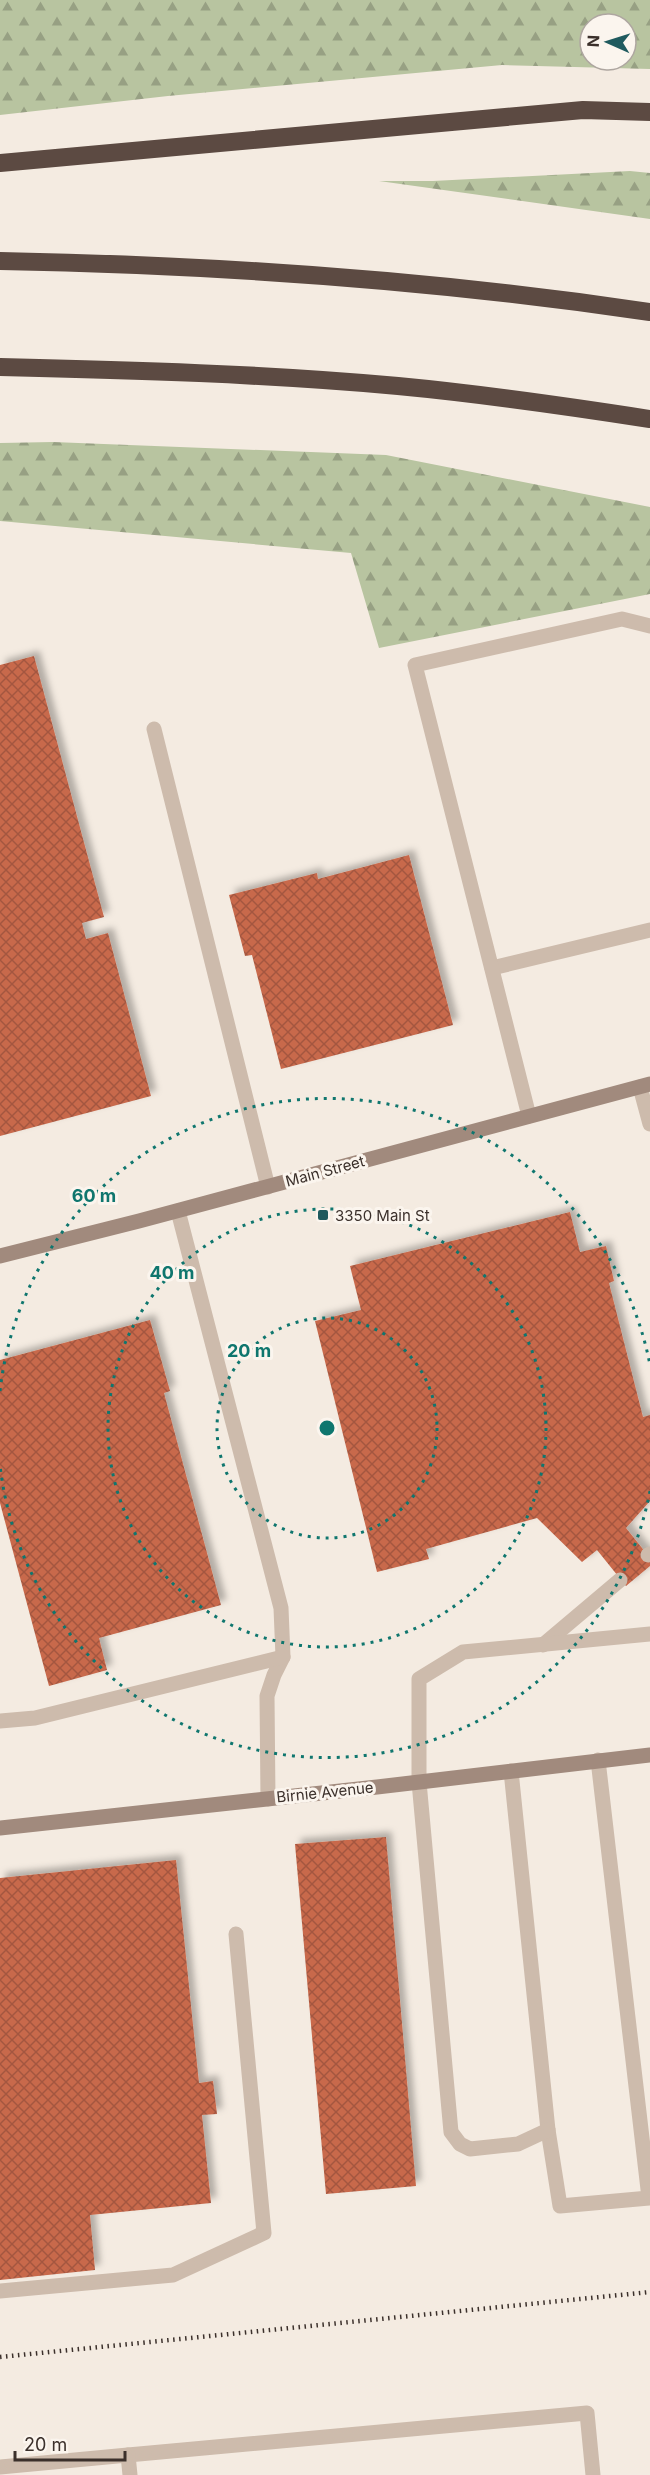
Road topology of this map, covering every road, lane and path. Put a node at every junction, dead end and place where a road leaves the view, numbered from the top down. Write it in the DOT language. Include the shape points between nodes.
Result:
graph roads {
  1 [pos="650,112"];
  2 [pos="0,163"];
  3 [pos="0,261"];
  4 [pos="650,312"];
  5 [pos="0,367"];
  6 [pos="650,419"];
  7 [pos="650,626"];
  8 [pos="154,729"];
  9 [pos="650,930"];
  10 [pos="492,968"];
  11 [pos="645,1086"];
  12 [pos="529,1116"];
  13 [pos="650,1124"];
  14 [pos="268,1187"];
  15 [pos="178,1211"];
  16 [pos="0,1256"];
  17 [pos="620,1580"];
  18 [pos="650,1634"];
  19 [pos="543,1645"];
  20 [pos="283,1657"];
  21 [pos="0,1721"];
  22 [pos="650,1755"];
  23 [pos="598,1760"];
  24 [pos="511,1771"];
  25 [pos="418,1782"];
  26 [pos="268,1798"];
  27 [pos="0,1828"];
  28 [pos="236,1934"];
  29 [pos="549,2130"];
  30 [pos="0,2291"];
  31 [pos="128,2455"];
  32 [pos="0,2467"];
  33 [pos="32,2470"];
  34 [pos="130,2475"];
  35 [pos="593,2475"];
  1 -- 2 [label="highway" via="583,110"];
  3 -- 4 [label="highway" via="328,274"];
  5 -- 6 [label="highway" via="333,381 495,397"];
  7 -- 10 [label="street" via="622,619 415,665"];
  8 -- 14 [label="street"];
  9 -- 10 [label="street"];
  10 -- 12 [label="street"];
  11 -- 12 [label="main road, Main Street"];
  11 -- 13 [label="street"];
  12 -- 14 [label="main road, Main Street"];
  14 -- 15 [label="main road, Main Street"];
  15 -- 16 [label="main road, Main Street"];
  15 -- 20 [label="street" via="281,1608"];
  17 -- 19 [label="street"];
  18 -- 19 [label="street"];
  19 -- 25 [label="street" via="463,1652 419,1679"];
  20 -- 21 [label="street" via="35,1718"];
  20 -- 26 [label="street" via="267,1696"];
  22 -- 23 [label="main road, Birnie Avenue"];
  23 -- 24 [label="main road, Birnie Avenue"];
  23 -- 29 [label="street" via="649,2198 560,2206"];
  24 -- 25 [label="main road, Birnie Avenue"];
  24 -- 29 [label="street"];
  25 -- 26 [label="main road, Birnie Avenue"];
  25 -- 29 [label="street" via="451,2132 470,2149 518,2144"];
  26 -- 27 [label="main road, Birnie Avenue"];
  28 -- 30 [label="street" via="264,2233 172,2275"];
  31 -- 33 [label="street"];
  31 -- 34 [label="street"];
  31 -- 35 [label="street" via="587,2413"];
  32 -- 33 [label="street"];
}
